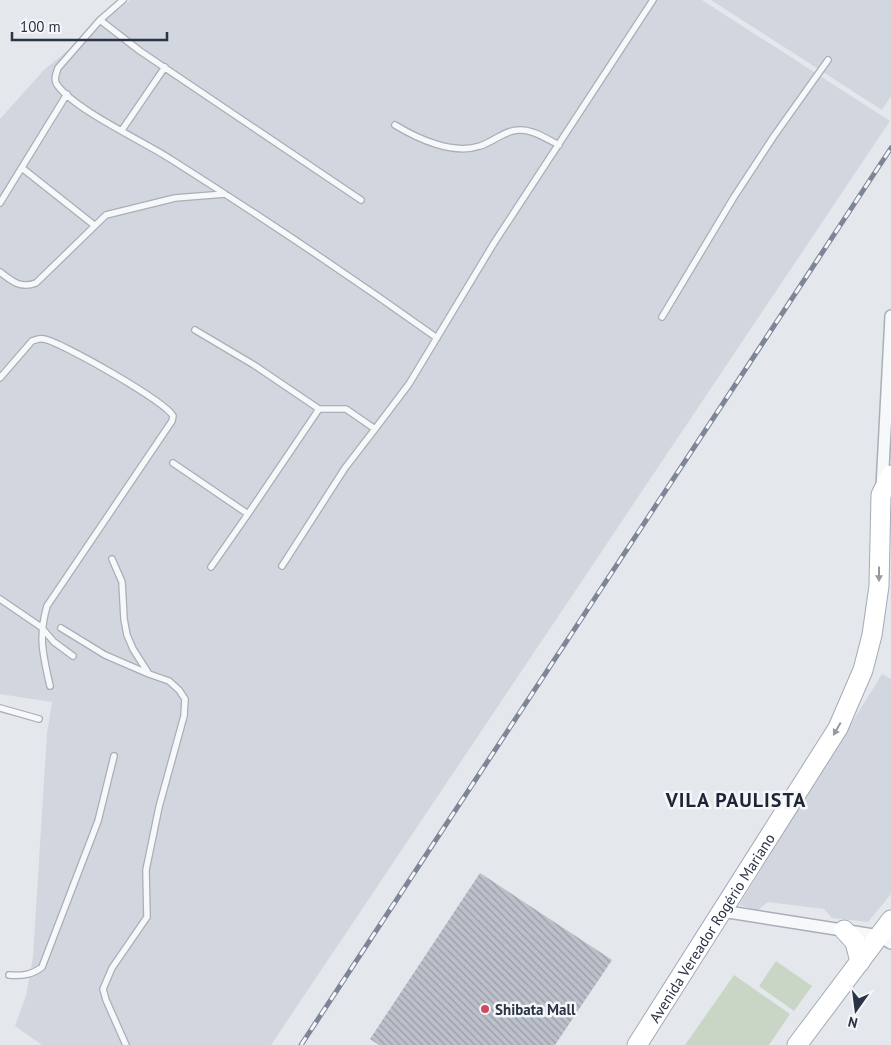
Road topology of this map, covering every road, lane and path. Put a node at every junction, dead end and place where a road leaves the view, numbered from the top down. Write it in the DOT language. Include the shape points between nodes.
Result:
graph roads {
  1 [pos="123,0"];
  2 [pos="653,0"];
  3 [pos="100,20"];
  4 [pos="828,60"];
  5 [pos="165,67"];
  6 [pos="67,94"];
  7 [pos="396,125"];
  8 [pos="122,130"];
  9 [pos="559,145"];
  10 [pos="22,168"];
  11 [pos="226,194"];
  12 [pos="361,200"];
  13 [pos="0,203"];
  14 [pos="94,225"];
  15 [pos="0,272"];
  16 [pos="891,316"];
  17 [pos="662,317"];
  18 [pos="195,330"];
  19 [pos="437,338"];
  20 [pos="0,378"];
  21 [pos="319,409"];
  22 [pos="375,430"];
  23 [pos="173,463"];
  24 [pos="891,475"];
  25 [pos="886,493"];
  26 [pos="248,514"];
  27 [pos="885,538"];
  28 [pos="112,559"];
  29 [pos="282,566"];
  30 [pos="211,567"];
  31 [pos="0,599"];
  32 [pos="41,627"];
  33 [pos="62,628"];
  34 [pos="73,656"];
  35 [pos="149,674"];
  36 [pos="50,686"];
  37 [pos="0,708"];
  38 [pos="39,720"];
  39 [pos="114,756"];
  40 [pos="722,911"];
  41 [pos="891,920"];
  42 [pos="844,930"];
  43 [pos="886,939"];
  44 [pos="860,962"];
  45 [pos="9,975"];
  46 [pos="126,1045"];
  47 [pos="637,1045"];
  48 [pos="797,1045"];
  1 -- 3 [label="lane"];
  2 -- 9 [label="lane"];
  3 -- 5 [label="lane"];
  3 -- 6 [label="lane" via="58,68 56,85"];
  4 -- 17 [label="lane" via="734,197"];
  5 -- 8 [label="lane"];
  5 -- 12 [label="lane"];
  6 -- 8 [label="lane"];
  6 -- 10 [label="lane"];
  7 -- 9 [label="lane" via="423,140 460,148 478,147 505,133 520,130"];
  8 -- 11 [label="lane"];
  9 -- 19 [label="lane"];
  10 -- 13 [label="lane"];
  10 -- 14 [label="lane"];
  11 -- 14 [label="lane" via="196,195 150,203 106,215"];
  11 -- 19 [label="lane"];
  14 -- 15 [label="lane" via="36,283 18,285"];
  16 -- 25 [label="street"];
  18 -- 21 [label="lane"];
  19 -- 22 [label="lane"];
  20 -- 32 [label="lane" via="32,341 45,339 115,374 163,406 172,416 172,421 69,576 53,595"];
  21 -- 22 [label="lane" via="346,409"];
  21 -- 26 [label="lane"];
  22 -- 29 [label="lane" via="345,468"];
  23 -- 26 [label="lane"];
  24 -- 25 [label="main road, Avenida Vereador Rogério Mariano"];
  25 -- 27 [label="main road, Avenida Vereador Rogério Mariano"];
  26 -- 30 [label="lane"];
  27 -- 40 [label="main road, Avenida Vereador Rogério Mariano, one-way" via="877,609 863,670 852,700 838,728"];
  28 -- 35 [label="lane" via="122,582 127,635"];
  31 -- 32 [label="lane"];
  32 -- 34 [label="lane"];
  32 -- 36 [label="lane"];
  33 -- 35 [label="lane" via="105,655"];
  35 -- 46 [label="lane" via="169,681 179,690 185,699 184,716 146,870 147,917 112,968 103,989"];
  37 -- 38 [label="lane"];
  39 -- 45 [label="lane" via="98,820 42,967 20,976"];
  40 -- 42 [label="street"];
  40 -- 47 [label="main road, Avenida Vereador Rogério Mariano"];
  41 -- 43 [label="main road"];
  42 -- 43 [label="street"];
  42 -- 44 [label="main road" via="855,942"];
  43 -- 44 [label="main road"];
  44 -- 48 [label="main road"];
}
